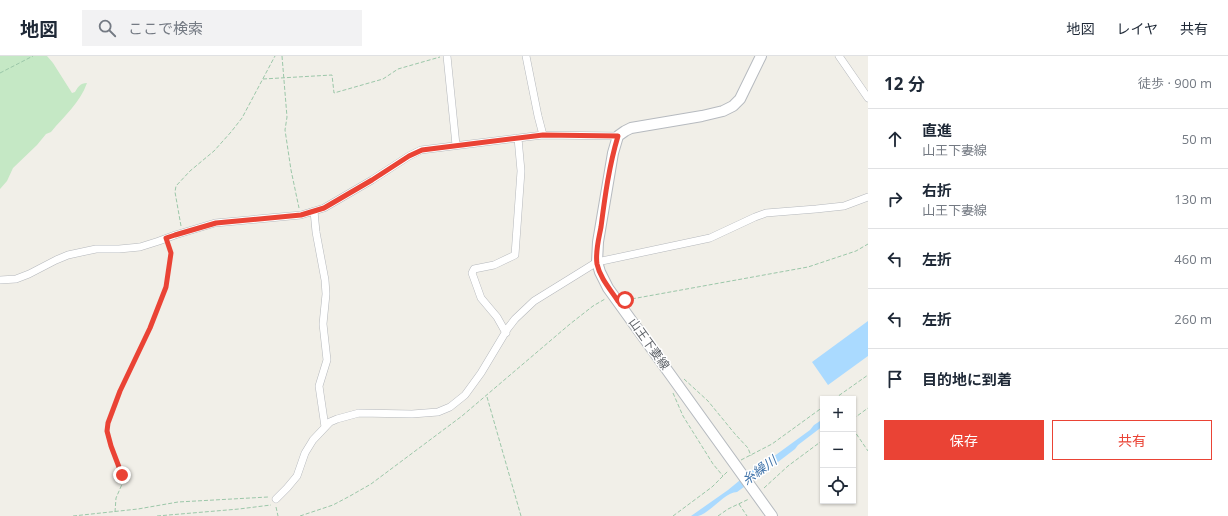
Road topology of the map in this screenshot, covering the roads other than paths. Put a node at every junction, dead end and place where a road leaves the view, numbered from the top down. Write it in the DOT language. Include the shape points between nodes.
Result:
graph roads {
  1 [pos="446,56"];
  2 [pos="526,56"];
  3 [pos="761,56"];
  4 [pos="839,56"];
  5 [pos="868,98"];
  6 [pos="543,135"];
  7 [pos="618,136"];
  8 [pos="518,138"];
  9 [pos="456,145"];
  10 [pos="868,197"];
  11 [pos="314,210"];
  12 [pos="597,262"];
  13 [pos="0,280"];
  14 [pos="506,333"];
  15 [pos="325,427"];
  16 [pos="276,502"];
  17 [pos="772,516"];
  1 -- 9 [label="street"];
  2 -- 6 [label="street"];
  3 -- 7 [label="main road" via="734,106 702,116 631,128"];
  4 -- 5 [label="street"];
  6 -- 7 [label="street"];
  6 -- 8 [label="street"];
  7 -- 12 [label="main road, 山王下妻線" via="606,192"];
  8 -- 9 [label="street"];
  8 -- 14 [label="street" via="521,171 516,255 494,266 474,270 472,273 480,298 497,317"];
  9 -- 11 [label="street" via="422,150 324,208"];
  10 -- 12 [label="street" via="844,206 766,213 710,238"];
  11 -- 13 [label="street" via="301,215 216,223 140,247 96,249 68,255 16,279"];
  11 -- 15 [label="street" via="326,294 323,324 328,360 319,386"];
  12 -- 14 [label="street" via="534,301 515,319"];
  12 -- 17 [label="main road, 山王下妻線" via="616,299"];
  14 -- 15 [label="street" via="465,395 450,407 438,412 412,414 358,413 337,418"];
  15 -- 16 [label="street" via="305,453 297,476"];
}
